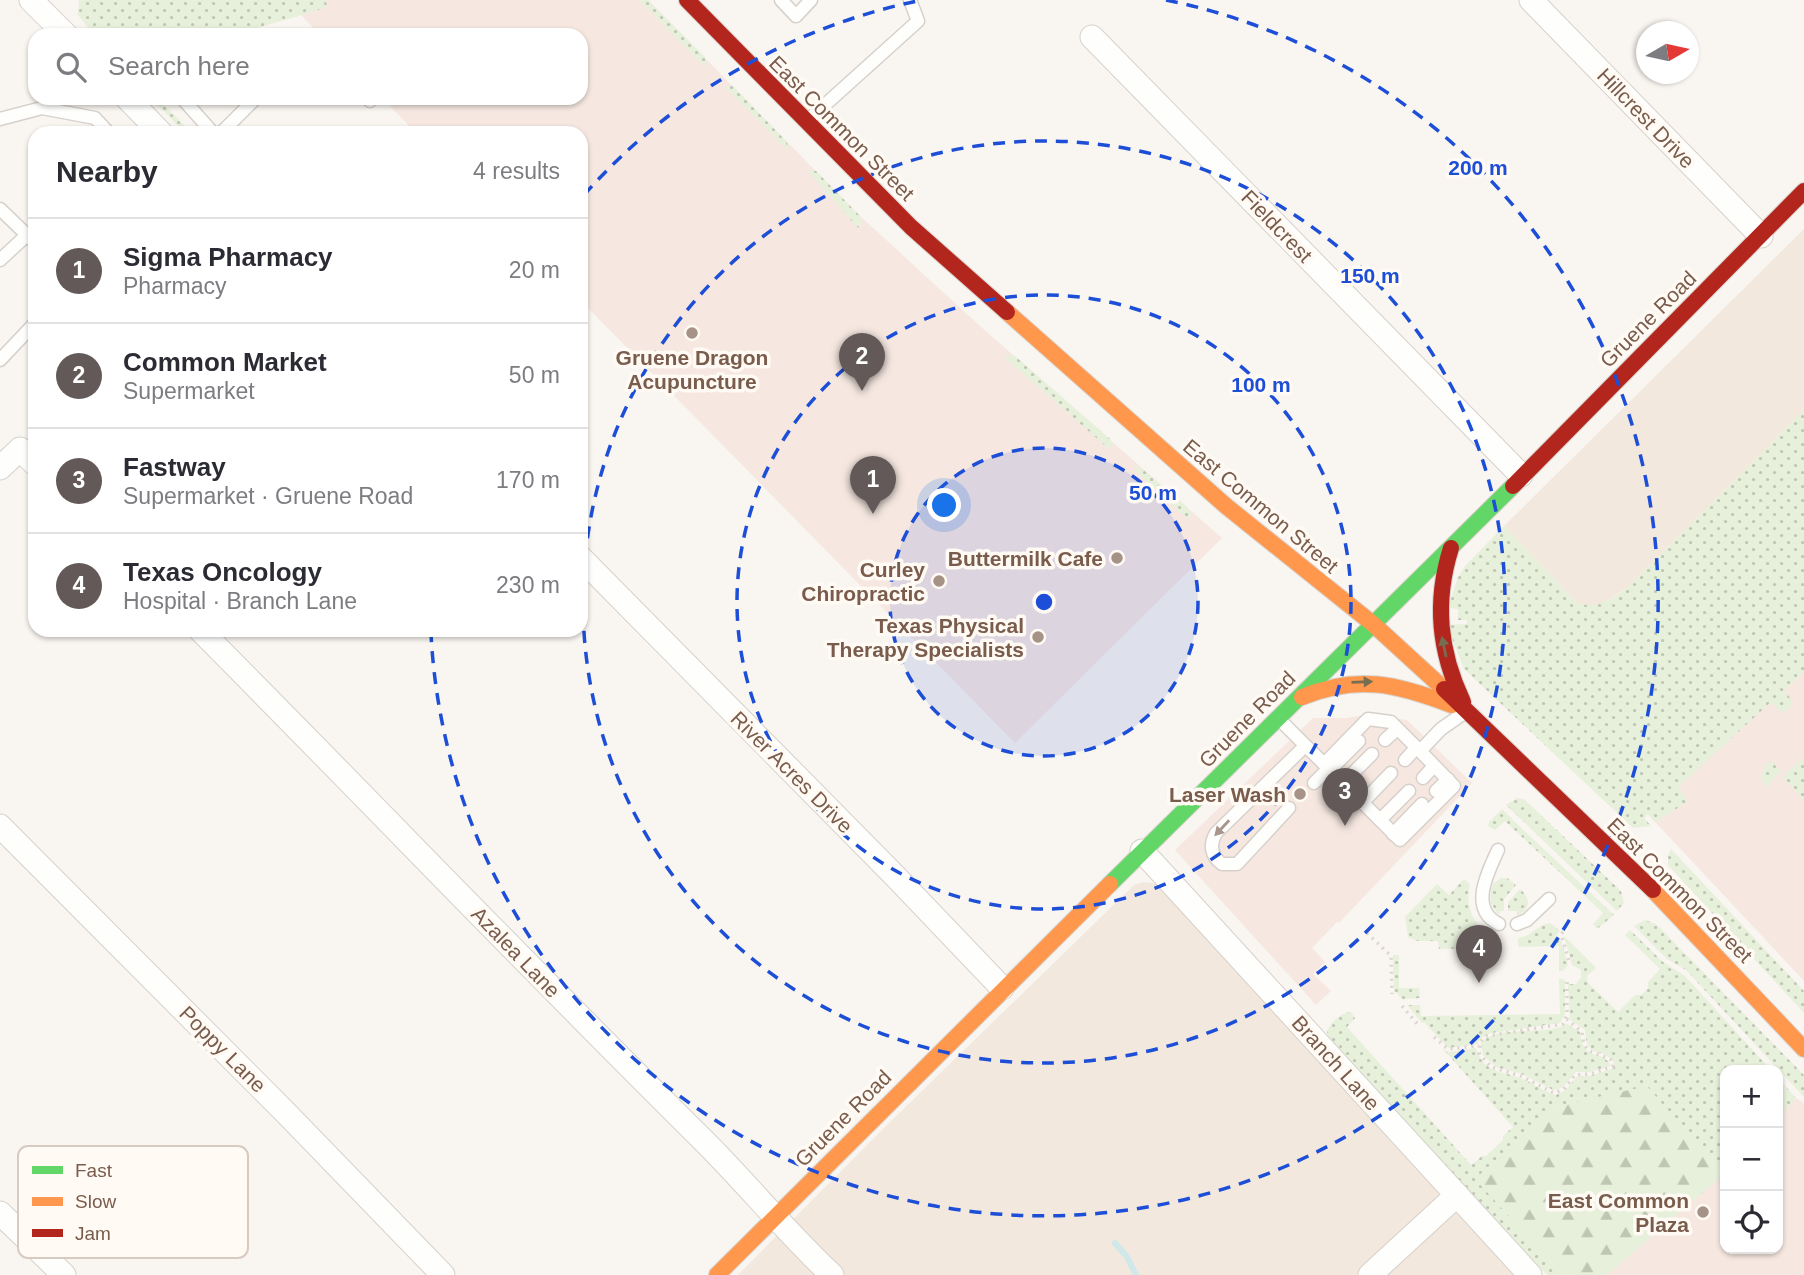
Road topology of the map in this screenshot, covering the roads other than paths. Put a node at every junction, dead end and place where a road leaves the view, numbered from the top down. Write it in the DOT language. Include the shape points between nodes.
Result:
graph roads {
  1 [pos="31,0"];
  2 [pos="687,0"];
  3 [pos="781,0"];
  4 [pos="811,0"];
  5 [pos="911,0"];
  6 [pos="1531,0"];
  7 [pos="58,28"];
  8 [pos="1092,37"];
  9 [pos="134,105"];
  10 [pos="190,105"];
  11 [pos="249,105"];
  12 [pos="0,119"];
  13 [pos="806,122"];
  14 [pos="102,126"];
  15 [pos="154,126"];
  16 [pos="212,126"];
  17 [pos="227,126"];
  18 [pos="1804,191"];
  19 [pos="0,209"];
  20 [pos="28,236"];
  21 [pos="1760,236"];
  22 [pos="28,241"];
  23 [pos="0,260"];
  24 [pos="28,330"];
  25 [pos="0,360"];
  26 [pos="27,456"];
  27 [pos="0,468"];
  28 [pos="1521,475"];
  29 [pos="1452,545"];
  30 [pos="588,565"];
  31 [pos="1373,624"];
  32 [pos="207,637"];
  33 [pos="1297,699"];
  34 [pos="1467,711"];
  35 [pos="1278,718"];
  36 [pos="1397,729"];
  37 [pos="1385,740"];
  38 [pos="1359,741"];
  39 [pos="1306,746"];
  40 [pos="1418,750"];
  41 [pos="1372,754"];
  42 [pos="1405,760"];
  43 [pos="1434,766"];
  44 [pos="1327,768"];
  45 [pos="1391,773"];
  46 [pos="1423,778"];
  47 [pos="1448,779"];
  48 [pos="1314,783"];
  49 [pos="1343,783"];
  50 [pos="1409,791"];
  51 [pos="1436,791"];
  52 [pos="1362,803"];
  53 [pos="1422,804"];
  54 [pos="1289,808"];
  55 [pos="1380,820"];
  56 [pos="0,826"];
  57 [pos="1393,834"];
  58 [pos="1498,850"];
  59 [pos="1142,851"];
  60 [pos="1549,899"];
  61 [pos="1499,924"];
  62 [pos="1517,924"];
  63 [pos="1002,988"];
  64 [pos="1804,1049"];
  65 [pos="1457,1195"];
  66 [pos="0,1213"];
  67 [pos="775,1216"];
  68 [pos="18,1230"];
  69 [pos="46,1258"];
  70 [pos="64,1275"];
  71 [pos="443,1275"];
  72 [pos="716,1275"];
  73 [pos="832,1275"];
  74 [pos="1370,1275"];
  75 [pos="1530,1275"];
  1 -- 7 [label="street"];
  2 -- 13 [label="street, East Common Street"];
  3 -- 4 [label="lane" via="796,16"];
  5 -- 13 [label="lane" via="918,21"];
  6 -- 21 [label="street, Hillcrest Drive"];
  8 -- 28 [label="street, Fieldcrest"];
  9 -- 15 [label="street"];
  10 -- 16 [label="lane"];
  11 -- 17 [label="lane"];
  12 -- 14 [label="lane" via="42,108 95,118"];
  13 -- 31 [label="street, East Common Street" via="911,227 1157,446"];
  18 -- 21 [label="street, Gruene Road"];
  19 -- 20 [label="lane"];
  21 -- 28 [label="street, Gruene Road"];
  22 -- 23 [label="lane"];
  24 -- 25 [label="lane"];
  26 -- 27 [label="street"];
  28 -- 29 [label="street, Gruene Road"];
  29 -- 31 [label="street, Gruene Road"];
  34 -- 29 [label="street, one-way" via="1448,664 1438,617 1443,569"];
  30 -- 63 [label="street, River Acres Drive"];
  31 -- 33 [label="street, Gruene Road"];
  31 -- 34 [label="street, East Common Street"];
  32 -- 67 [label="street, Azalea Lane"];
  33 -- 34 [label="street, one-way" via="1323,688 1370,681 1424,694"];
  33 -- 35 [label="street, Gruene Road"];
  34 -- 40 [label="lane"];
  34 -- 64 [label="street, East Common Street" via="1653,890"];
  35 -- 39 [label="lane"];
  35 -- 59 [label="street, Gruene Road"];
  36 -- 37 [label="lane"];
  36 -- 40 [label="lane"];
  36 -- 44 [label="lane" via="1391,722 1376,724 1368,719"];
  38 -- 44 [label="lane"];
  39 -- 44 [label="lane"];
  39 -- 54 [label="lane, one-way" via="1216,833 1211,846 1216,860 1229,866 1243,860"];
  40 -- 42 [label="lane"];
  40 -- 43 [label="lane"];
  41 -- 49 [label="lane"];
  43 -- 46 [label="lane"];
  43 -- 47 [label="lane"];
  44 -- 48 [label="lane"];
  44 -- 49 [label="lane"];
  45 -- 52 [label="lane"];
  47 -- 51 [label="lane"];
  47 -- 57 [label="lane" via="1454,786 1400,841"];
  49 -- 52 [label="lane"];
  50 -- 55 [label="lane"];
  52 -- 55 [label="lane"];
  53 -- 57 [label="lane"];
  55 -- 57 [label="lane"];
  56 -- 71 [label="street, Poppy Lane"];
  58 -- 61 [label="lane" via="1485,878 1483,898 1485,910"];
  59 -- 63 [label="street, Gruene Road"];
  59 -- 65 [label="street, Branch Lane"];
  60 -- 62 [label="lane"];
  63 -- 67 [label="street, Gruene Road"];
  65 -- 74 [label="street"];
  65 -- 75 [label="street, Branch Lane"];
  66 -- 68 [label="street"];
  67 -- 72 [label="street, Gruene Road"];
  67 -- 73 [label="street, Azalea Lane"];
  69 -- 70 [label="street"];
}
